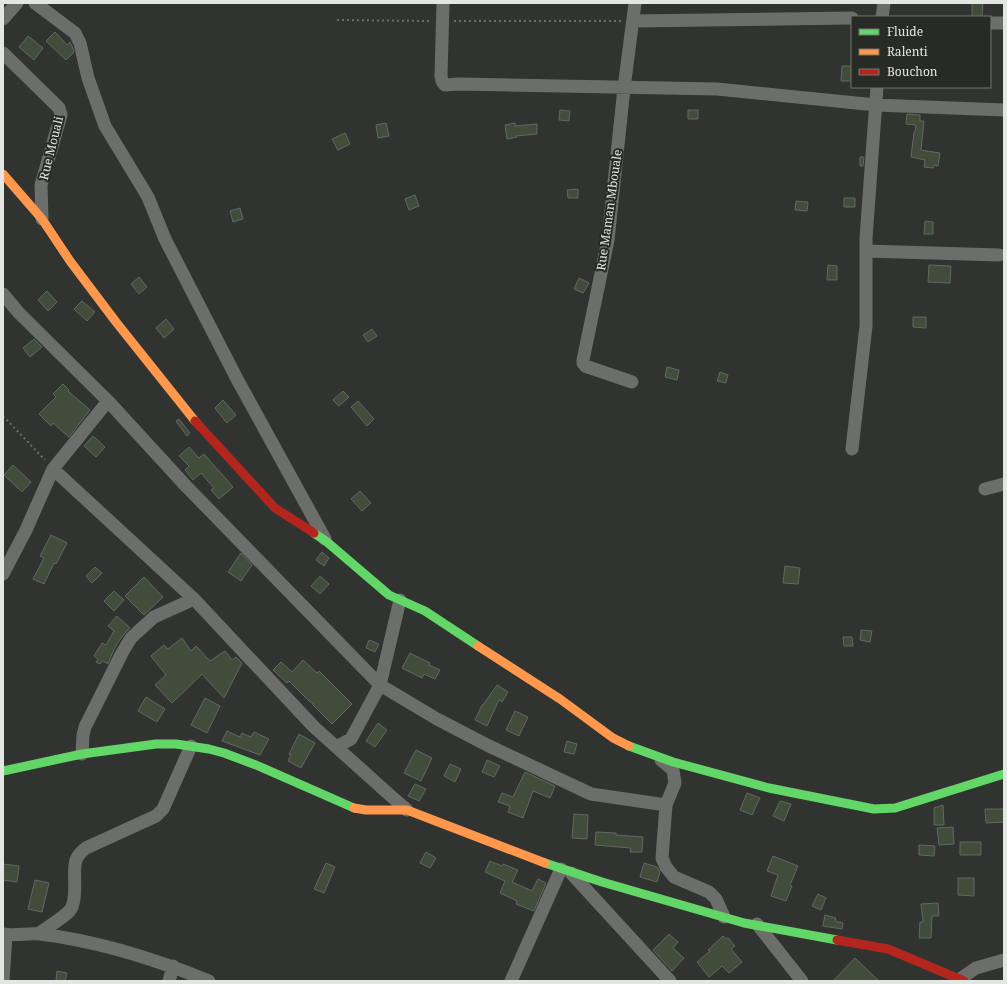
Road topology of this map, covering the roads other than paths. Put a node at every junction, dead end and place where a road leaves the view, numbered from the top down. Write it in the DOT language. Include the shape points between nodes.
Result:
graph roads {
  1 [pos="17,3"];
  2 [pos="35,3"];
  3 [pos="443,3"];
  4 [pos="635,3"];
  5 [pos="884,3"];
  6 [pos="882,16"];
  7 [pos="851,18"];
  8 [pos="3,19"];
  9 [pos="633,21"];
  10 [pos="991,22"];
  11 [pos="1004,23"];
  12 [pos="3,53"];
  13 [pos="624,88"];
  14 [pos="877,88"];
  15 [pos="876,105"];
  16 [pos="1004,110"];
  17 [pos="3,174"];
  18 [pos="42,218"];
  19 [pos="866,251"];
  20 [pos="999,255"];
  21 [pos="3,294"];
  22 [pos="632,382"];
  23 [pos="108,401"];
  24 [pos="852,449"];
  25 [pos="53,469"];
  26 [pos="1004,484"];
  27 [pos="985,489"];
  28 [pos="326,542"];
  29 [pos="3,574"];
  30 [pos="194,599"];
  31 [pos="400,600"];
  32 [pos="380,685"];
  33 [pos="191,746"];
  34 [pos="336,747"];
  35 [pos="82,754"];
  36 [pos="658,757"];
  37 [pos="3,771"];
  38 [pos="1003,778"];
  39 [pos="666,804"];
  40 [pos="407,810"];
  41 [pos="566,871"];
  42 [pos="724,917"];
  43 [pos="757,924"];
  44 [pos="4,934"];
  45 [pos="38,934"];
  46 [pos="1004,957"];
  47 [pos="1004,960"];
  48 [pos="173,966"];
  49 [pos="960,980"];
  50 [pos="3,981"];
  51 [pos="169,981"];
  52 [pos="209,981"];
  53 [pos="511,981"];
  54 [pos="670,981"];
  55 [pos="802,981"];
  1 -- 8 [label="street"];
  2 -- 28 [label="street" via="75,33 105,126 148,197 165,239 237,379"];
  3 -- 13 [label="street" via="441,76 445,85"];
  4 -- 9 [label="street, Rue Maman Mbouale"];
  5 -- 6 [label="street"];
  7 -- 9 [label="street"];
  9 -- 13 [label="street, Rue Maman Mbouale"];
  10 -- 11 [label="street"];
  12 -- 18 [label="street, Rue Mouali" via="59,108 61,115 41,185"];
  13 -- 15 [label="street" via="718,89"];
  13 -- 22 [label="street, Rue Maman Mbouale" via="608,240 583,363 585,366"];
  14 -- 15 [label="street"];
  15 -- 16 [label="street"];
  15 -- 19 [label="street"];
  17 -- 18 [label="street"];
  18 -- 28 [label="street" via="70,261 201,429 275,508"];
  19 -- 20 [label="street"];
  19 -- 24 [label="street" via="866,326"];
  21 -- 23 [label="street"];
  23 -- 25 [label="street"];
  23 -- 32 [label="street" via="185,485"];
  25 -- 29 [label="street"];
  25 -- 30 [label="street"];
  26 -- 27 [label="street"];
  28 -- 31 [label="street" via="389,595"];
  30 -- 34 [label="street" via="314,727"];
  30 -- 35 [label="street" via="154,617 131,638 85,727"];
  31 -- 32 [label="street"];
  31 -- 36 [label="street" via="425,611 560,699 613,738"];
  32 -- 34 [label="street" via="351,740"];
  32 -- 39 [label="street" via="436,719 591,794"];
  33 -- 35 [label="street" via="156,744"];
  33 -- 40 [label="street" via="239,758 350,807 366,810"];
  33 -- 45 [label="street" via="164,809 156,816 86,848 76,860 72,906 66,915"];
  34 -- 40 [label="street"];
  35 -- 37 [label="street"];
  36 -- 38 [label="street" via="769,788 874,809 895,808"];
  36 -- 39 [label="street" via="673,770 675,783"];
  39 -- 42 [label="street" via="662,858 666,867 674,877 709,892"];
  40 -- 41 [label="street"];
  41 -- 42 [label="street"];
  41 -- 53 [label="street"];
  41 -- 54 [label="street"];
  42 -- 43 [label="street"];
  43 -- 49 [label="street" via="888,949"];
  43 -- 55 [label="street"];
  44 -- 45 [label="street"];
  44 -- 50 [label="street"];
  45 -- 48 [label="street" via="72,939"];
  46 -- 47 [label="street"];
  47 -- 49 [label="street" via="976,968"];
  48 -- 51 [label="street"];
  48 -- 52 [label="street"];
}
